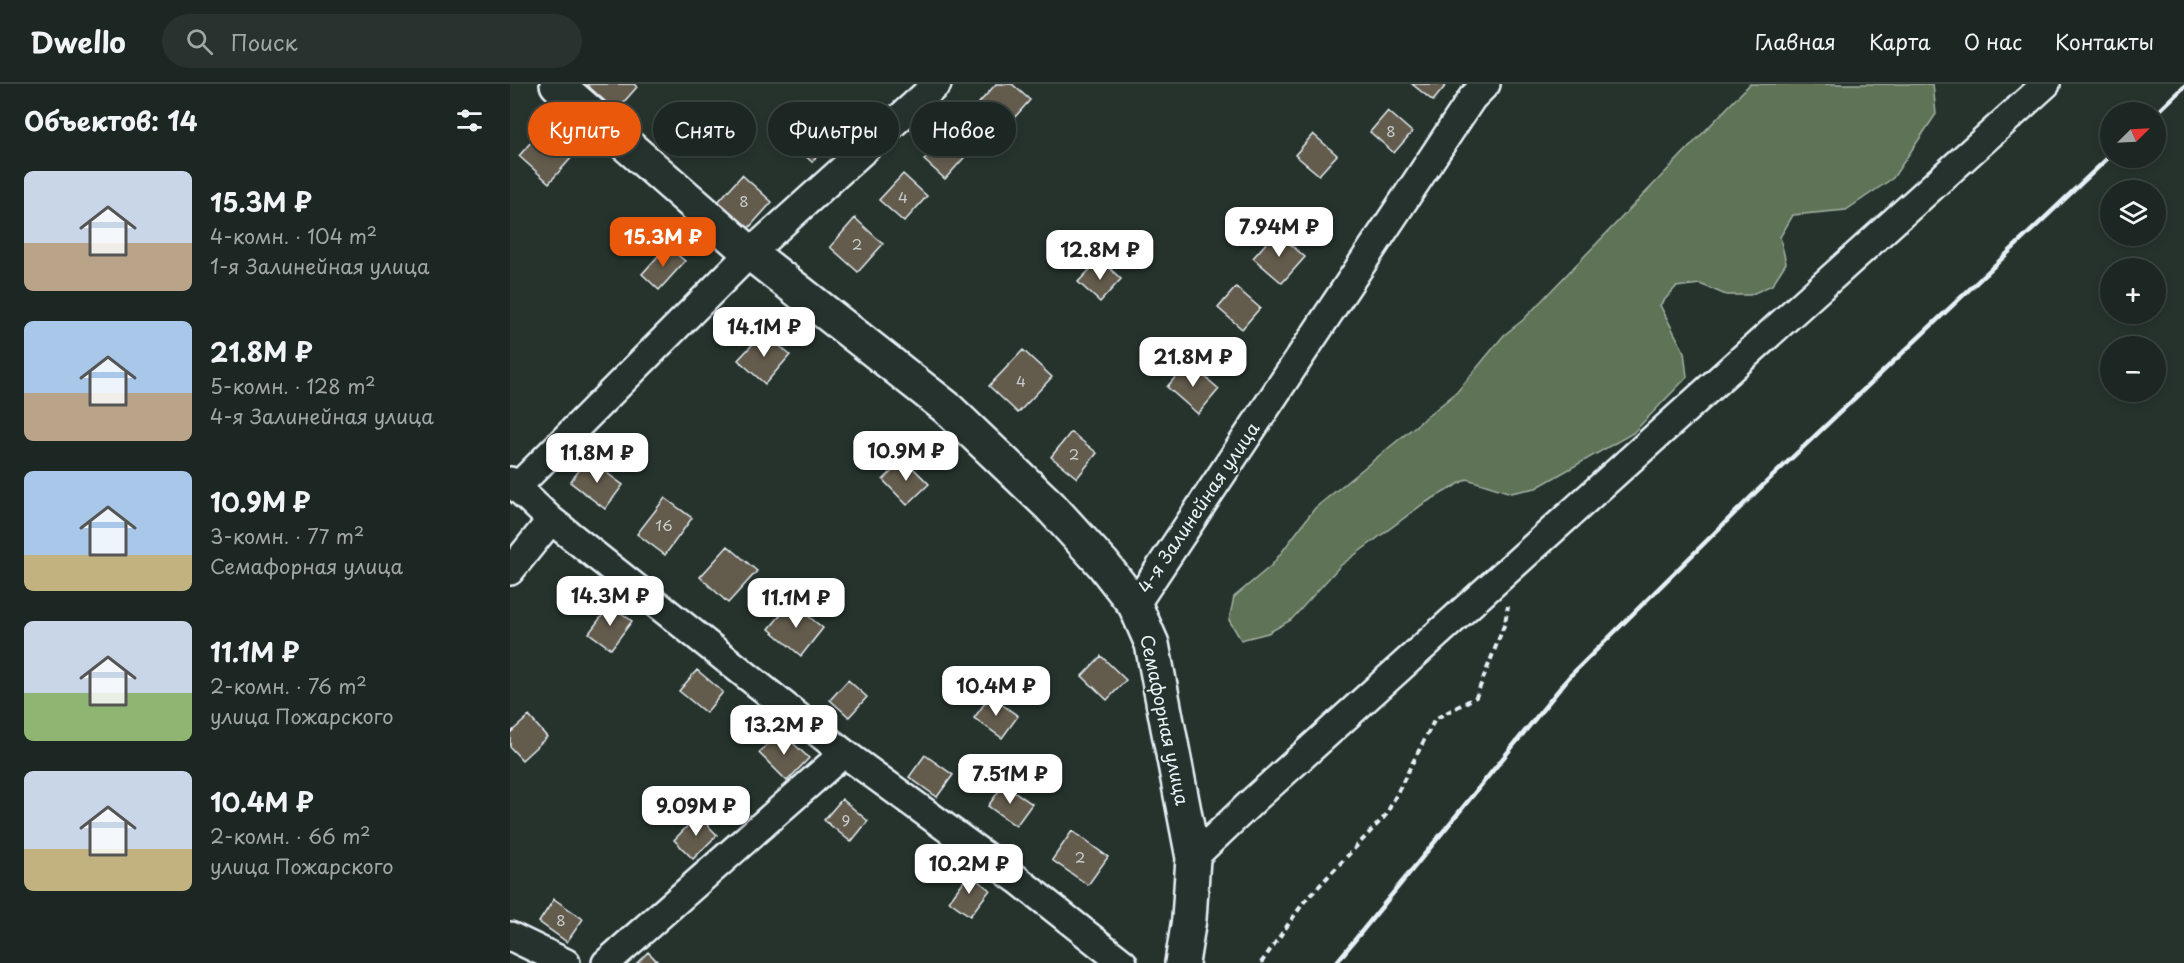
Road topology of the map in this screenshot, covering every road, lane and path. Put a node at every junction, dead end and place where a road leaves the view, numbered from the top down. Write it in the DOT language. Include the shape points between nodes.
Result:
graph roads {
  1 [pos="557,84"];
  2 [pos="936,84"];
  3 [pos="1486,84"];
  4 [pos="2046,84"];
  5 [pos="750,253"];
  6 [pos="514,484"];
  7 [pos="551,520"];
  8 [pos="1515,564"];
  9 [pos="510,571"];
  10 [pos="1134,605"];
  11 [pos="844,753"];
  12 [pos="1193,858"];
  13 [pos="510,936"];
  14 [pos="566,963"];
  15 [pos="606,963"];
  16 [pos="1123,963"];
  17 [pos="1182,963"];
  18 [pos="1261,963"];
  1 -- 5 [label="street, Семафорная улица"];
  2 -- 5 [label="street"];
  3 -- 10 [label="street, 4-я Залинейная улица" via="1472,98"];
  4 -- 8 [label="street"];
  5 -- 6 [label="street"];
  5 -- 10 [label="street, Семафорная улица" via="946,407 1050,506"];
  6 -- 7 [label="street"];
  7 -- 9 [label="street"];
  7 -- 11 [label="street"];
  8 -- 12 [label="street"];
  8 -- 18 [label="path" via="1504,623 1476,697 1435,719 1386,815 1304,902"];
  10 -- 12 [label="street, Семафорная улица" via="1152,645"];
  11 -- 15 [label="street"];
  11 -- 16 [label="street" via="1018,880"];
  12 -- 17 [label="street, Семафорная улица"];
  13 -- 14 [label="street"];
}
